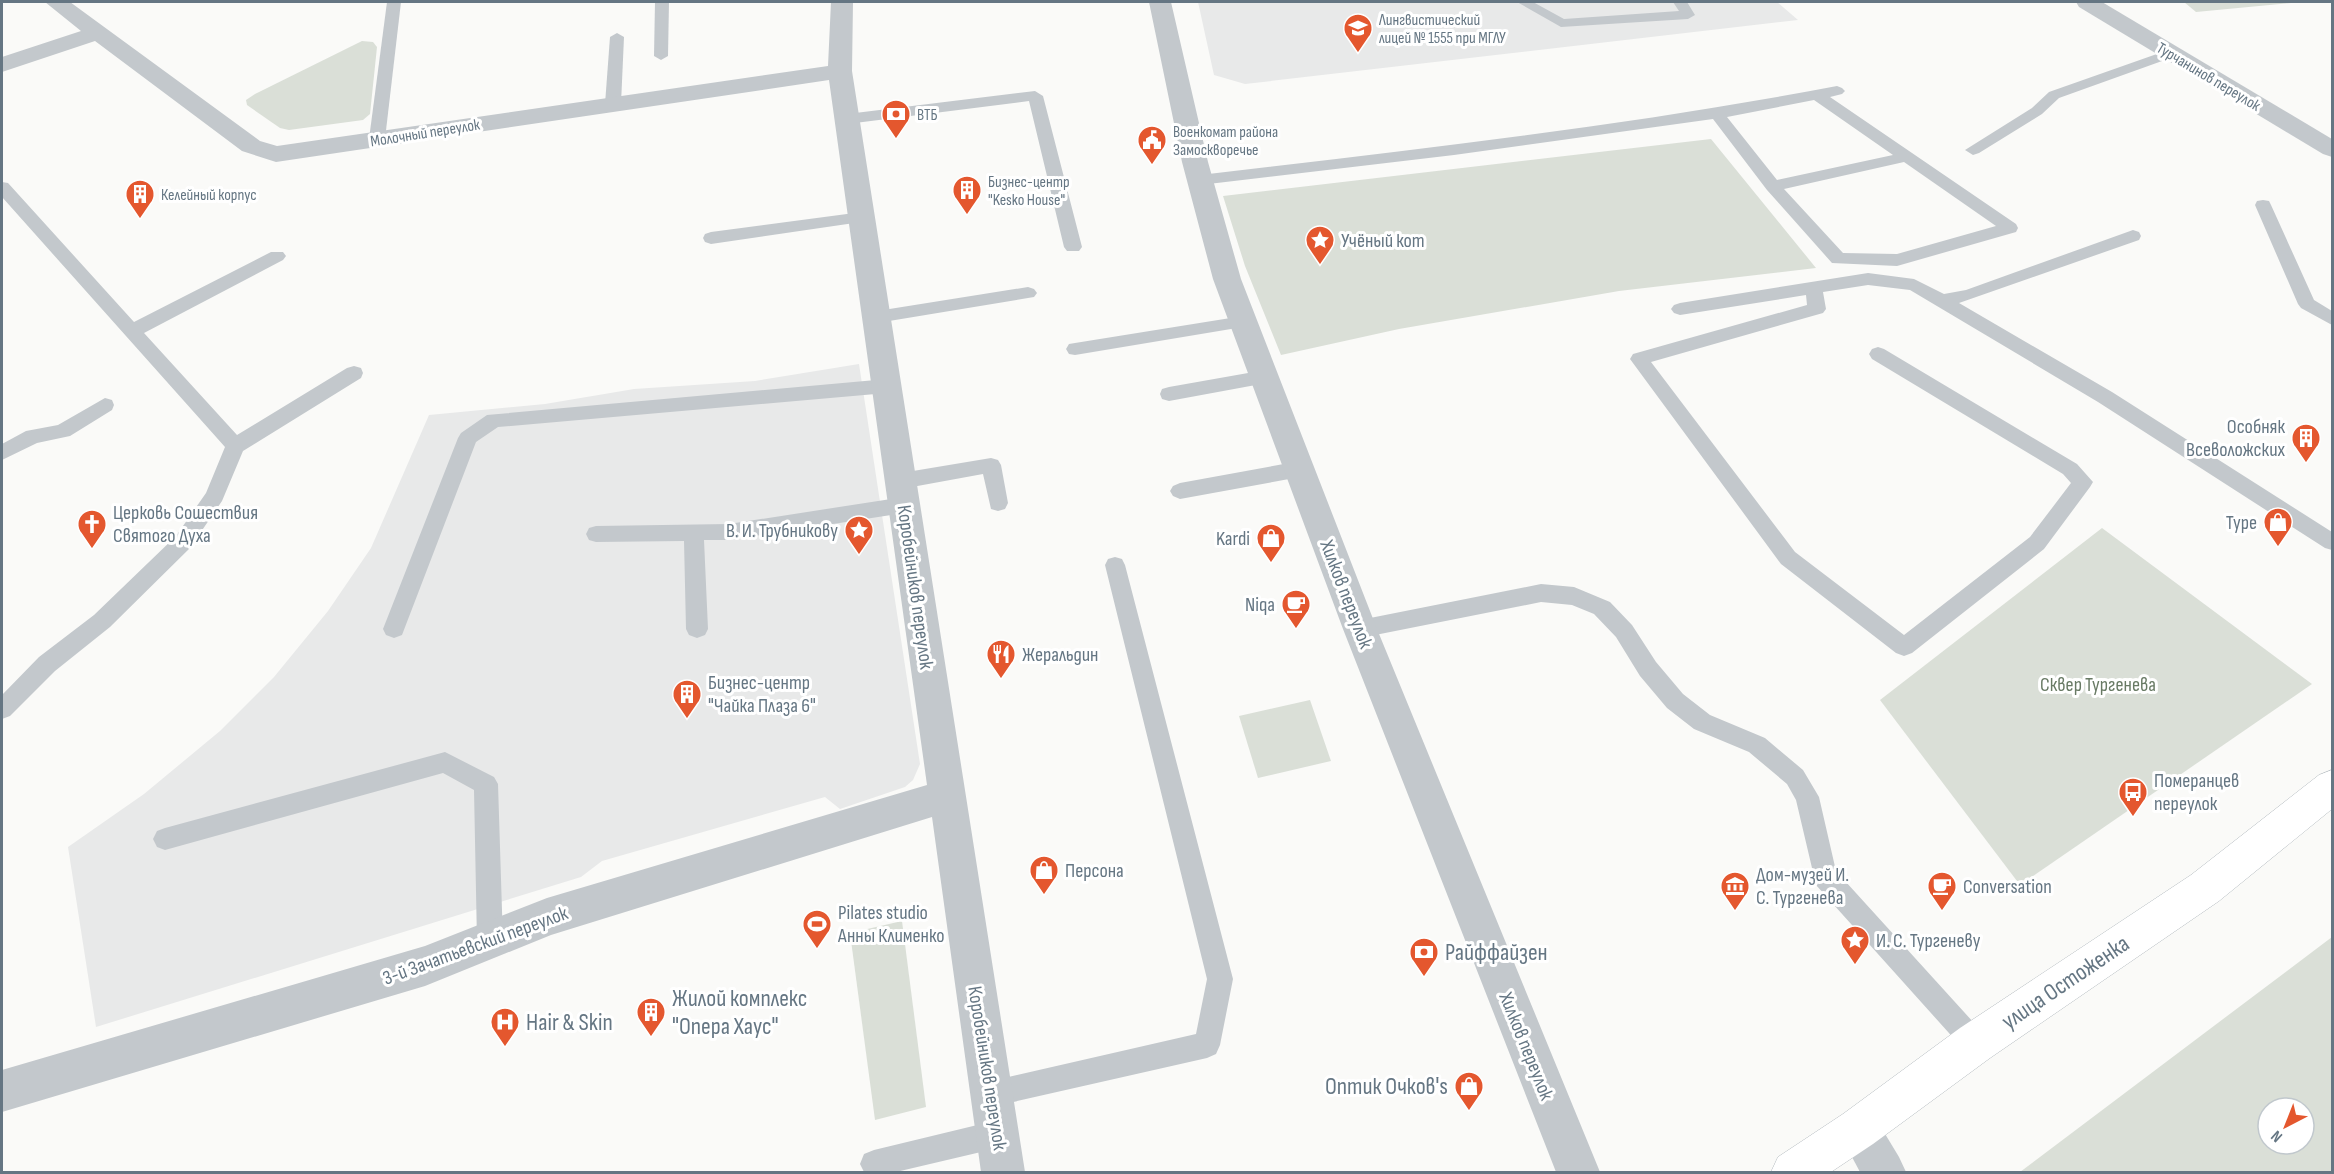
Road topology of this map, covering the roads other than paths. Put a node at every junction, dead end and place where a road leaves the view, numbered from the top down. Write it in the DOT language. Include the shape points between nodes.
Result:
graph roads {
  1 [pos="56,2"];
  2 [pos="394,2"];
  3 [pos="662,2"];
  4 [pos="842,2"];
  5 [pos="1160,2"];
  6 [pos="1524,2"];
  7 [pos="1680,2"];
  8 [pos="2087,2"];
  9 [pos="97,33"];
  10 [pos="617,37"];
  11 [pos="2171,52"];
  12 [pos="661,56"];
  13 [pos="2,65"];
  14 [pos="840,71"];
  15 [pos="1837,92"];
  16 [pos="1815,94"];
  17 [pos="613,104"];
  18 [pos="1717,114"];
  19 [pos="847,119"];
  20 [pos="377,139"];
  21 [pos="2332,149"];
  22 [pos="1973,150"];
  23 [pos="1905,157"];
  24 [pos="1200,180"];
  25 [pos="1773,186"];
  26 [pos="2,187"];
  27 [pos="2263,205"];
  28 [pos="862,217"];
  29 [pos="2133,236"];
  30 [pos="711,238"];
  31 [pos="1073,247"];
  32 [pos="277,256"];
  33 [pos="1813,288"];
  34 [pos="1028,293"];
  35 [pos="1941,301"];
  36 [pos="1680,309"];
  37 [pos="877,317"];
  38 [pos="2332,319"];
  39 [pos="1243,322"];
  40 [pos="132,331"];
  41 [pos="1075,350"];
  42 [pos="1878,354"];
  43 [pos="354,373"];
  44 [pos="1265,377"];
  45 [pos="887,386"];
  46 [pos="1169,394"];
  47 [pos="105,405"];
  48 [pos="235,446"];
  49 [pos="2,453"];
  50 [pos="1300,469"];
  51 [pos="1180,491"];
  52 [pos="902,493"];
  53 [pos="999,503"];
  54 [pos="694,533"];
  55 [pos="596,534"];
  56 [pos="2332,542"];
  57 [pos="1115,565"];
  58 [pos="394,629"];
  59 [pos="697,629"];
  60 [pos="1360,629"];
  61 [pos="2,709"];
  62 [pos="2332,787"];
  63 [pos="947,796"];
  64 [pos="165,839"];
  65 [pos="490,942"];
  66 [pos="1975,1043"];
  67 [pos="2,1091"];
  68 [pos="991,1094"];
  69 [pos="1858,1129"];
  70 [pos="998,1134"];
  71 [pos="874,1164"];
  72 [pos="1003,1173"];
  73 [pos="1578,1173"];
  74 [pos="1793,1173"];
  75 [pos="1884,1173"];
  1 -- 9 [label="street, Молочный переулок"];
  2 -- 20 [label="lane"];
  3 -- 12 [label="lane"];
  4 -- 14 [label="street, Коробейников переулок"];
  5 -- 24 [label="street, Хилков переулок"];
  6 -- 7 [label="lane" via="1561,23 1689,15"];
  8 -- 11 [label="street, Турчанинов переулок"];
  9 -- 13 [label="street"];
  9 -- 20 [label="street, Молочный переулок" via="261,151 292,153"];
  10 -- 17 [label="lane"];
  11 -- 21 [label="street, Турчанинов переулок"];
  11 -- 22 [label="lane" via="2054,95 2037,111"];
  14 -- 17 [label="street, Молочный переулок"];
  14 -- 19 [label="street, Коробейников переулок"];
  15 -- 16 [label="lane"];
  16 -- 18 [label="lane"];
  16 -- 23 [label="lane"];
  17 -- 20 [label="street, Молочный переулок"];
  18 -- 24 [label="lane"];
  18 -- 25 [label="lane"];
  19 -- 28 [label="street, Коробейников переулок"];
  19 -- 31 [label="lane" via="1035,96"];
  23 -- 25 [label="lane"];
  23 -- 25 [label="lane" via="2010,228 1897,260 1838,259"];
  24 -- 39 [label="street, Хилков переулок" via="1221,260"];
  26 -- 40 [label="lane"];
  27 -- 38 [label="lane" via="2307,304"];
  28 -- 30 [label="lane"];
  28 -- 37 [label="street, Коробейников переулок"];
  29 -- 35 [label="lane" via="1969,295"];
  32 -- 40 [label="lane"];
  33 -- 35 [label="lane" via="1868,279 1914,285"];
  33 -- 36 [label="lane"];
  33 -- 42 [label="lane" via="1817,309 1639,359 1788,558 1904,647 2037,543 2083,483 2070,469"];
  34 -- 37 [label="lane"];
  35 -- 56 [label="lane" via="2105,397"];
  37 -- 45 [label="street, Коробейников переулок"];
  39 -- 41 [label="lane"];
  39 -- 44 [label="street, Хилков переулок"];
  40 -- 48 [label="lane"];
  43 -- 48 [label="lane"];
  44 -- 46 [label="lane"];
  44 -- 50 [label="street, Хилков переулок"];
  45 -- 52 [label="street, Коробейников переулок"];
  45 -- 58 [label="lane" via="494,420 468,438"];
  47 -- 49 [label="lane" via="63,431 33,436"];
  48 -- 61 [label="lane" via="215,496 183,542 102,621 47,664"];
  50 -- 51 [label="lane"];
  50 -- 60 [label="street, Хилков переулок"];
  52 -- 53 [label="lane" via="991,465"];
  52 -- 54 [label="lane" via="729,532"];
  52 -- 63 [label="street, Коробейников переулок"];
  54 -- 55 [label="lane"];
  54 -- 59 [label="lane"];
  57 -- 68 [label="lane" via="1220,979 1207,1045"];
  60 -- 66 [label="lane" via="1541,593 1574,596 1602,608 1624,631 1675,701 1702,722 1757,745 1795,777 1807,797 1825,877"];
  60 -- 73 [label="street, Хилков переулок"];
  62 -- 66 [label="main road, улица Остоженка" via="2205,888"];
  63 -- 65 [label="street, 3-й Зачатьевский переулок" via="547,917"];
  63 -- 68 [label="street, Коробейников переулок"];
  64 -- 65 [label="lane" via="445,762 486,784"];
  65 -- 67 [label="street, 3-й Зачатьевский переулок" via="425,966"];
  66 -- 69 [label="main road, улица Остоженка"];
  68 -- 70 [label="street, Коробейников переулок"];
  69 -- 74 [label="main road, улица Остоженка"];
  69 -- 75 [label="street"];
  70 -- 71 [label="lane"];
  70 -- 72 [label="street, Коробейников переулок"];
}
